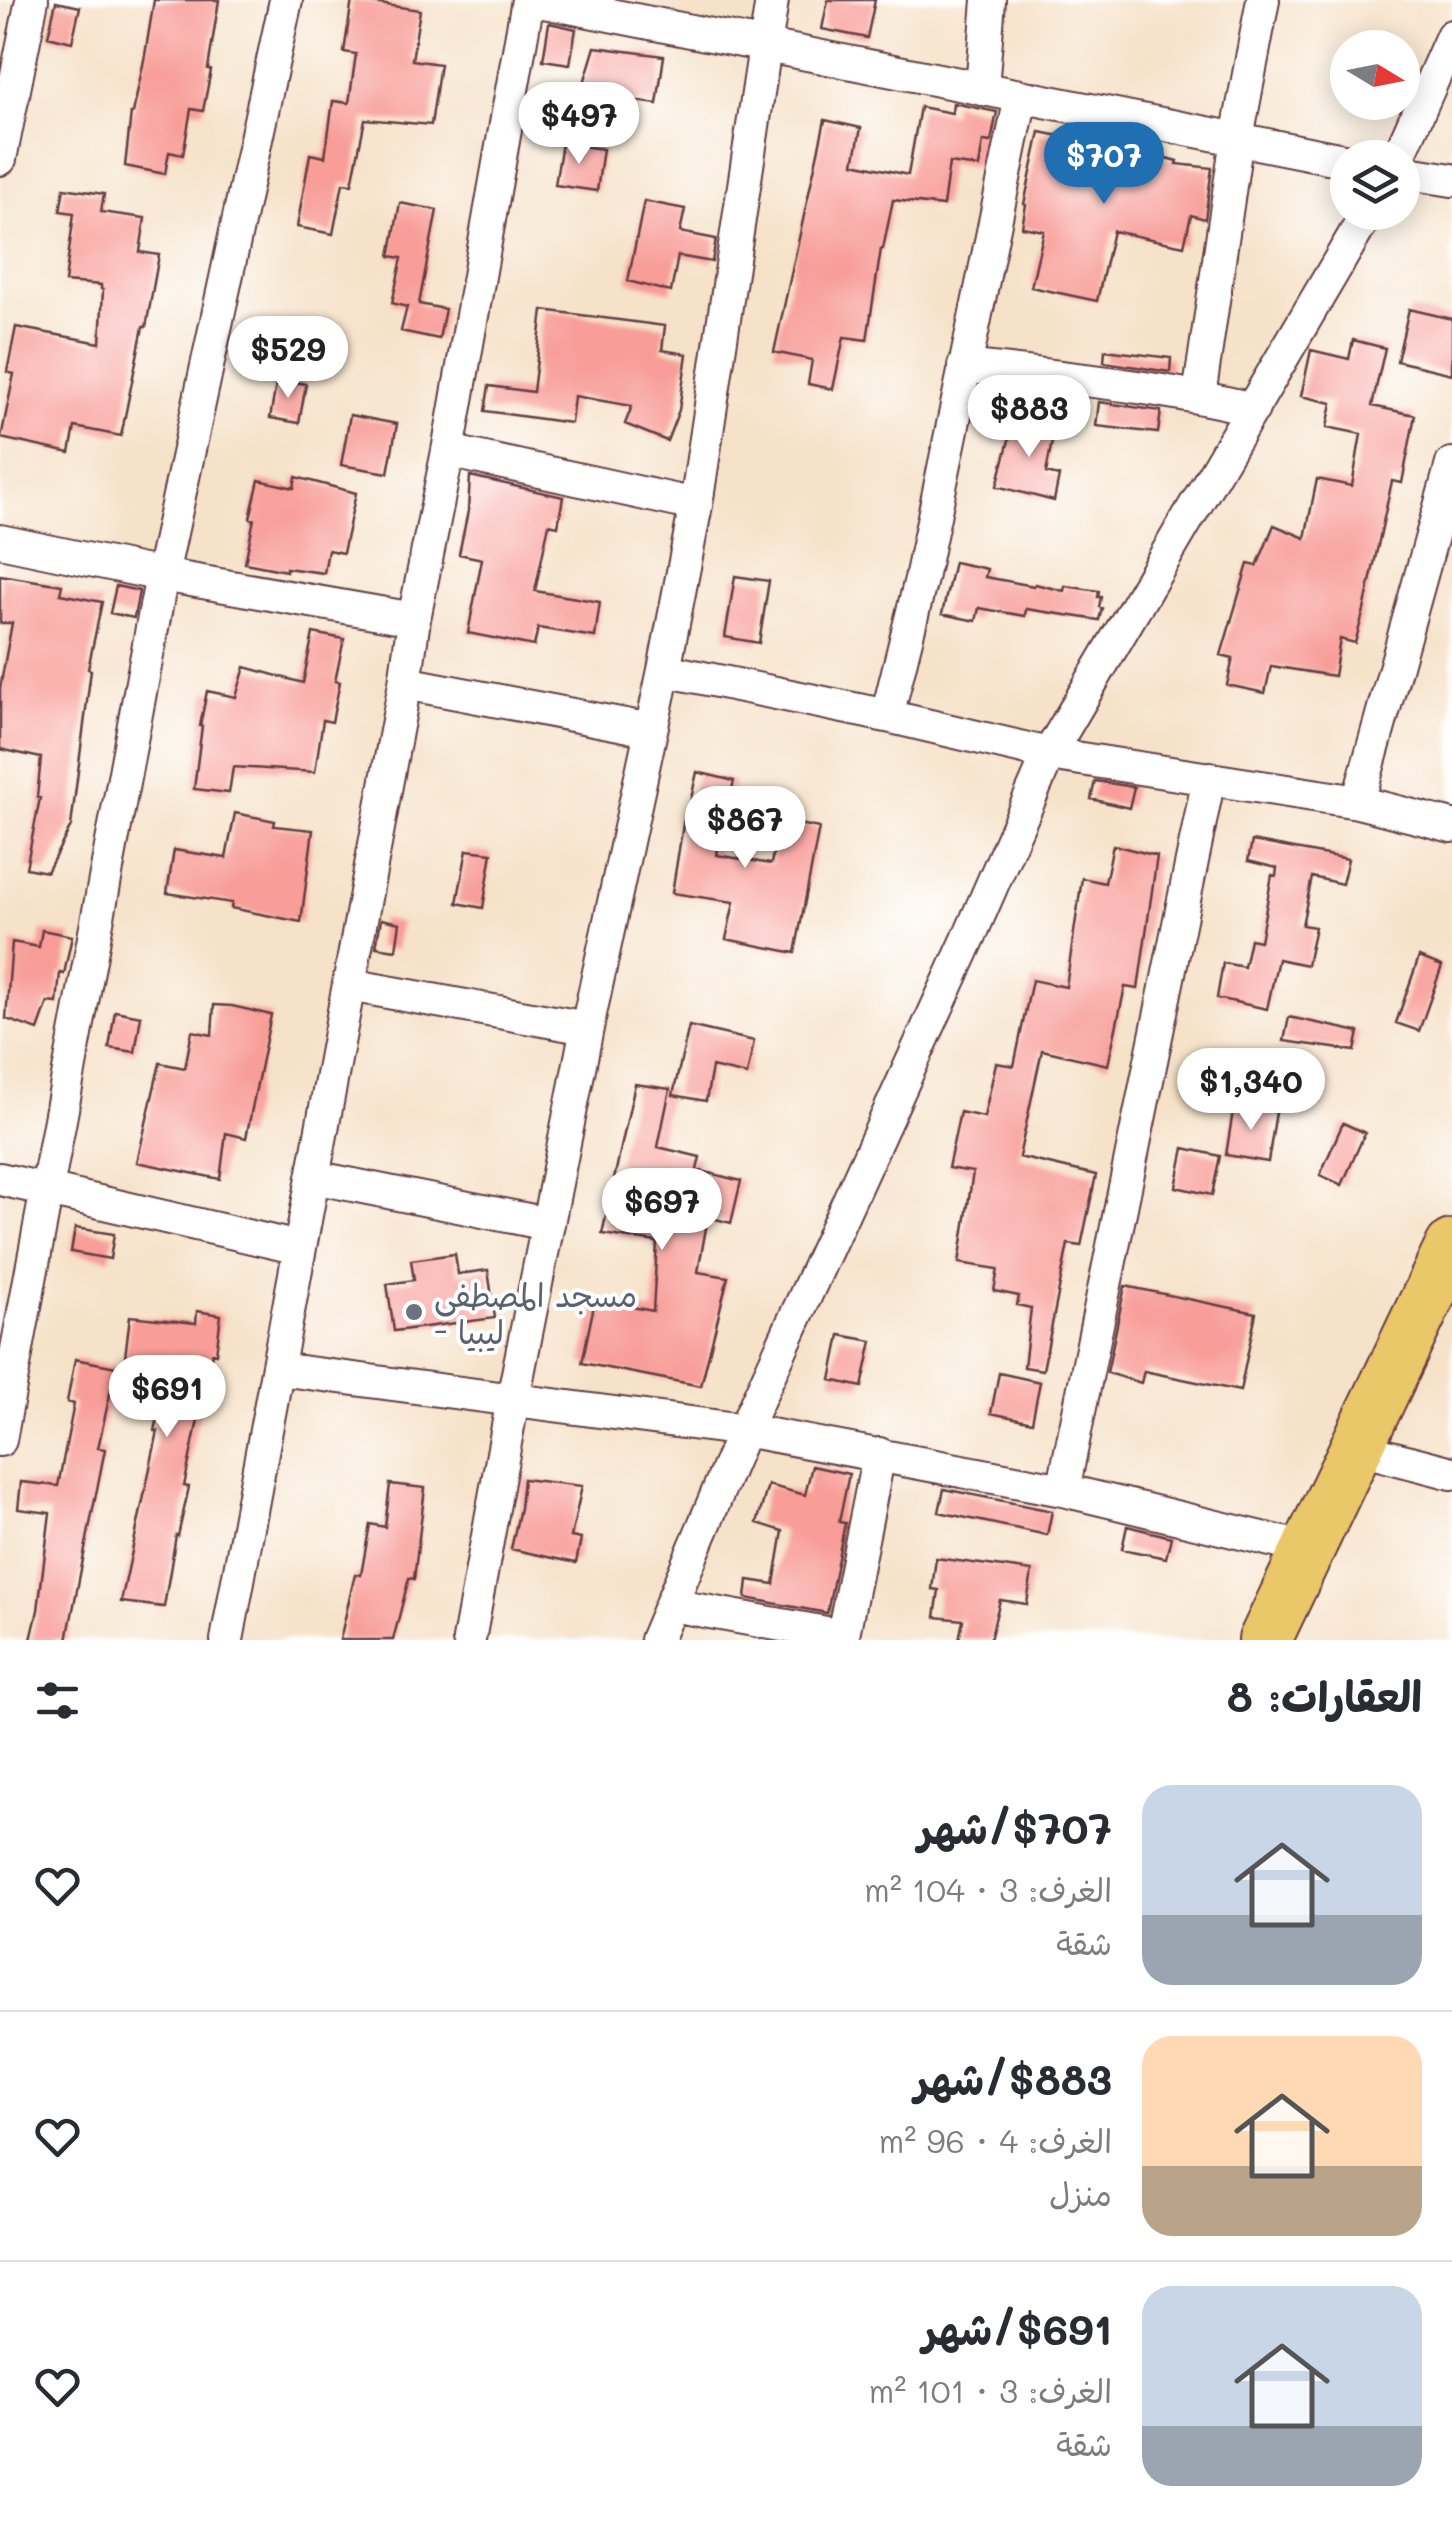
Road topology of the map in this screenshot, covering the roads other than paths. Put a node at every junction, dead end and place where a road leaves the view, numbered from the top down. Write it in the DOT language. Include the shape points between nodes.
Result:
graph roads {
  1 [pos="32,0"];
  2 [pos="286,0"];
  3 [pos="531,0"];
  4 [pos="772,0"];
  5 [pos="989,0"];
  6 [pos="1263,0"];
  7 [pos="1452,36"];
  8 [pos="764,47"];
  9 [pos="982,89"];
  10 [pos="1021,97"];
  11 [pos="1237,138"];
  12 [pos="1406,140"];
  13 [pos="1330,157"];
  14 [pos="0,159"];
  15 [pos="1420,175"];
  16 [pos="1452,180"];
  17 [pos="1357,230"];
  18 [pos="964,366"];
  19 [pos="1200,396"];
  20 [pos="1253,409"];
  21 [pos="448,451"];
  22 [pos="1452,464"];
  23 [pos="696,505"];
  24 [pos="0,541"];
  25 [pos="162,575"];
  26 [pos="414,619"];
  27 [pos="664,670"];
  28 [pos="405,682"];
  29 [pos="887,716"];
  30 [pos="650,730"];
  31 [pos="1050,754"];
  32 [pos="1210,778"];
  33 [pos="1358,802"];
  34 [pos="1452,826"];
  35 [pos="349,985"];
  36 [pos="587,1028"];
  37 [pos="313,1178"];
  38 [pos="0,1179"];
  39 [pos="48,1188"];
  40 [pos="548,1224"];
  41 [pos="1452,1246"];
  42 [pos="299,1248"];
  43 [pos="278,1369"];
  44 [pos="513,1399"];
  45 [pos="744,1430"];
  46 [pos="0,1440"];
  47 [pos="1356,1448"];
  48 [pos="879,1454"];
  49 [pos="1452,1473"];
  50 [pos="1064,1490"];
  51 [pos="1308,1549"];
  52 [pos="671,1605"];
  53 [pos="843,1638"];
  54 [pos="227,1640"];
  55 [pos="468,1640"];
  56 [pos="656,1640"];
  57 [pos="1265,1640"];
  1 -- 14 [label="street"];
  2 -- 25 [label="street"];
  3 -- 8 [label="street"];
  3 -- 21 [label="street"];
  4 -- 8 [label="street"];
  5 -- 9 [label="street"];
  6 -- 11 [label="street"];
  7 -- 12 [label="street"];
  8 -- 9 [label="street"];
  8 -- 23 [label="street"];
  9 -- 10 [label="street"];
  10 -- 11 [label="street"];
  10 -- 18 [label="street"];
  11 -- 13 [label="street"];
  11 -- 19 [label="street"];
  15 -- 16 [label="street"];
  17 -- 20 [label="street"];
  18 -- 19 [label="street"];
  18 -- 29 [label="street"];
  19 -- 20 [label="street"];
  20 -- 31 [label="street"];
  21 -- 23 [label="street"];
  21 -- 26 [label="street"];
  22 -- 33 [label="street"];
  23 -- 27 [label="street"];
  24 -- 25 [label="street"];
  25 -- 26 [label="street"];
  25 -- 39 [label="street"];
  26 -- 28 [label="street"];
  27 -- 29 [label="street"];
  27 -- 30 [label="street"];
  28 -- 30 [label="street"];
  28 -- 35 [label="street"];
  29 -- 31 [label="street"];
  30 -- 36 [label="street"];
  31 -- 32 [label="street"];
  31 -- 45 [label="street"];
  32 -- 33 [label="street"];
  32 -- 50 [label="street"];
  33 -- 34 [label="street"];
  35 -- 36 [label="street"];
  35 -- 37 [label="street"];
  36 -- 40 [label="street"];
  37 -- 40 [label="street"];
  37 -- 42 [label="street"];
  38 -- 39 [label="street"];
  39 -- 42 [label="street"];
  39 -- 46 [label="street"];
  40 -- 44 [label="street"];
  41 -- 47 [label="highway"];
  42 -- 43 [label="street"];
  43 -- 44 [label="street"];
  43 -- 54 [label="street"];
  44 -- 45 [label="street"];
  44 -- 55 [label="street"];
  45 -- 48 [label="street"];
  45 -- 52 [label="street"];
  47 -- 49 [label="street"];
  47 -- 51 [label="highway"];
  48 -- 50 [label="street"];
  48 -- 53 [label="street"];
  50 -- 51 [label="street"];
  51 -- 57 [label="highway"];
  52 -- 53 [label="street"];
  52 -- 56 [label="street"];
}
